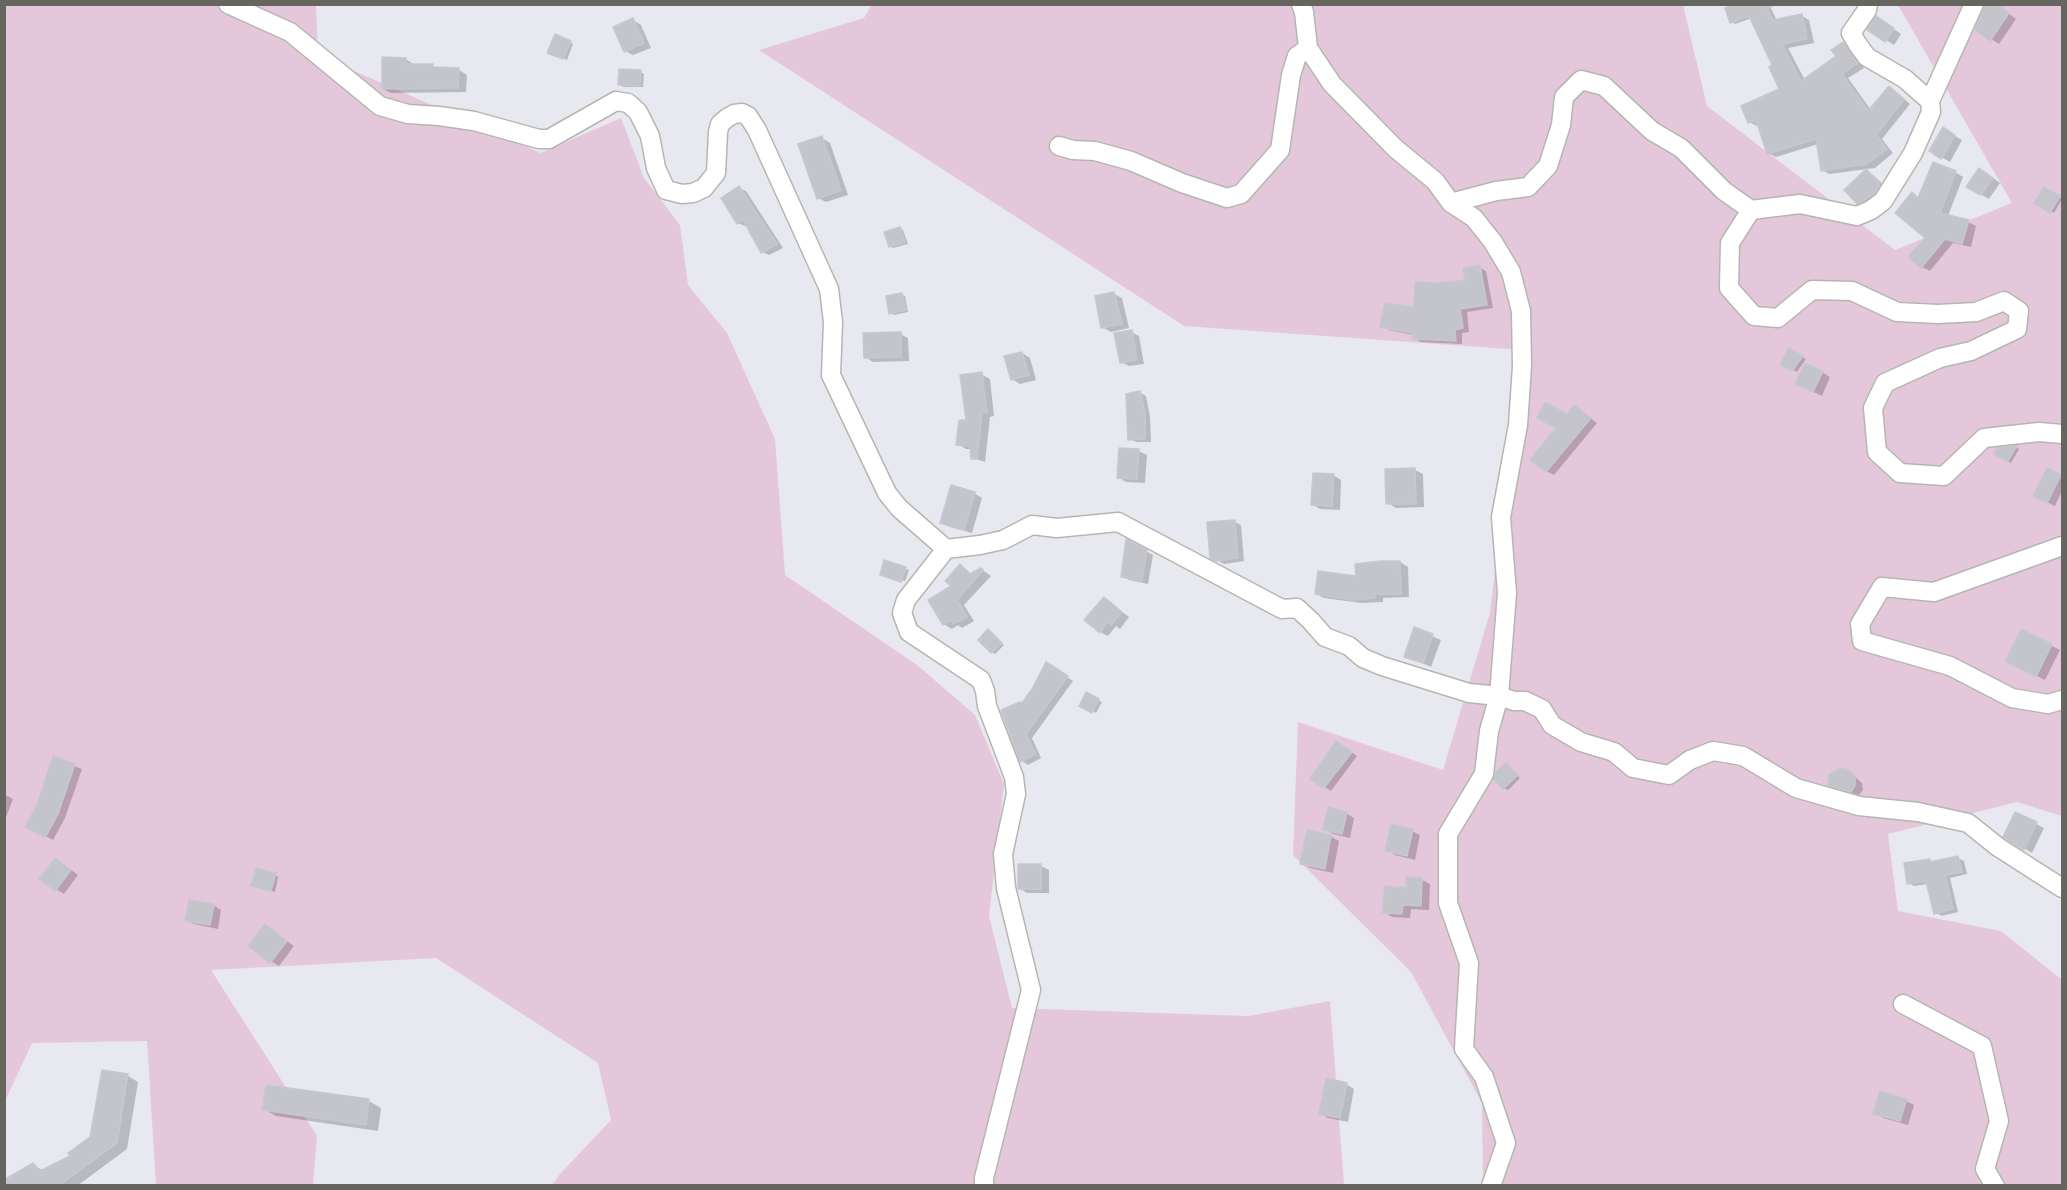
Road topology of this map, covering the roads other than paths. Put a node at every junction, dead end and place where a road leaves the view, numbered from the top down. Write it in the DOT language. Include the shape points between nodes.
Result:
graph roads {
  1 [pos="228,4"];
  2 [pos="1301,4"];
  3 [pos="1868,4"];
  4 [pos="1974,4"];
  5 [pos="1308,48"];
  6 [pos="1930,101"];
  7 [pos="1059,146"];
  8 [pos="1451,203"];
  9 [pos="1751,210"];
  10 [pos="2062,434"];
  11 [pos="2062,546"];
  12 [pos="945,549"];
  13 [pos="1499,696"];
  14 [pos="2062,700"];
  15 [pos="2062,888"];
  16 [pos="1903,1004"];
  17 [pos="984,1185"];
  18 [pos="1491,1185"];
  19 [pos="1995,1185"];
  1 -- 12 [label="street" via="290,32 380,106 408,114 474,121 539,139 549,138 616,101 628,103 638,112 650,136 656,168 666,190 682,194 704,188 716,173 720,124 734,114 748,116 758,130 829,289 831,375 887,494"];
  2 -- 5 [label="street"];
  3 -- 6 [label="street" via="1851,33 1858,45 1867,57 1905,79"];
  4 -- 6 [label="street"];
  5 -- 7 [label="street" via="1297,56 1291,75 1280,150 1241,194 1227,198 1131,161"];
  5 -- 8 [label="street" via="1332,84 1396,149 1435,181"];
  6 -- 9 [label="street" via="1931,112 1913,153 1883,201 1871,210 1857,216 1800,204"];
  8 -- 9 [label="street" via="1528,187 1548,166 1561,125 1564,97 1581,80 1604,86 1652,131 1681,148 1724,191"];
  8 -- 13 [label="street" via="1474,218 1493,242 1511,272 1521,311 1518,425 1501,517 1507,593"];
  9 -- 10 [label="street" via="1730,243 1729,288 1754,315 1778,318 1812,290 1852,291 1897,312 1976,312 2004,301 2019,311 2017,329 1886,383 1873,408 1877,452 1900,473 1944,476 1984,438 2039,432"];
  11 -- 14 [label="street" via="1934,592 1882,587 1860,624 1862,641 1950,666 2012,698 2048,704"];
  12 -- 13 [label="street" via="1003,540 1032,525 1057,528 1118,522 1282,609 1297,608 1325,637 1349,646 1363,658 1469,693"];
  12 -- 17 [label="street" via="906,600 902,613 909,632 981,680 985,690 987,706 1014,777 1016,794 1003,854 1006,888 1031,990"];
  13 -- 15 [label="street" via="1542,709 1552,725 1581,742 1614,752 1633,768 1669,775 1690,760 1713,751 1743,756 1796,788 1859,806 1918,812 1968,823"];
  13 -- 18 [label="street" via="1489,731 1484,774 1448,834 1448,903 1469,963 1464,1049 1484,1077 1506,1143"];
  16 -- 19 [label="street" via="1982,1046 1999,1121 1985,1169"];
}
